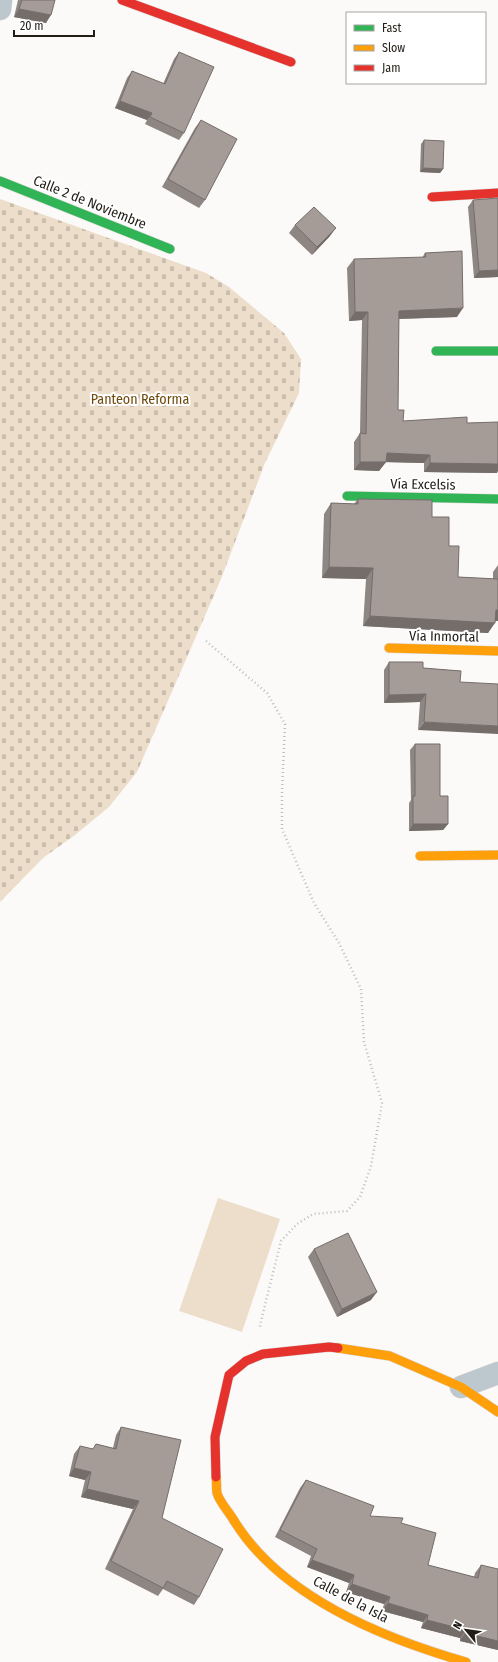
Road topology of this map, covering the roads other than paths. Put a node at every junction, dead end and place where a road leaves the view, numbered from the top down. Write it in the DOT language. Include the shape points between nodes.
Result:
graph roads {
  1 [pos="1,0"];
  2 [pos="122,0"];
  3 [pos="0,9"];
  4 [pos="291,62"];
  5 [pos="0,181"];
  6 [pos="498,193"];
  7 [pos="432,196"];
  8 [pos="170,249"];
  9 [pos="436,351"];
  10 [pos="498,352"];
  11 [pos="347,496"];
  12 [pos="498,499"];
  13 [pos="389,648"];
  14 [pos="498,651"];
  15 [pos="498,855"];
  16 [pos="420,856"];
  17 [pos="498,1373"];
  18 [pos="461,1387"];
  19 [pos="498,1412"];
  20 [pos="466,1662"];
  1 -- 3 [label="street"];
  2 -- 4 [label="street"];
  5 -- 8 [label="street, Calle 2 de Noviembre"];
  6 -- 7 [label="street"];
  9 -- 10 [label="street"];
  11 -- 12 [label="street, Vía Excelsis"];
  13 -- 14 [label="street, Vía Inmortal"];
  15 -- 16 [label="street"];
  17 -- 18 [label="street"];
  18 -- 19 [label="street, Calle de la Isla"];
  18 -- 20 [label="street, Calle de la Isla" via="390,1356 329,1347 263,1354 246,1361 229,1375 215,1437 217,1493 243,1536 272,1567 317,1600 368,1627 431,1652"];
}
